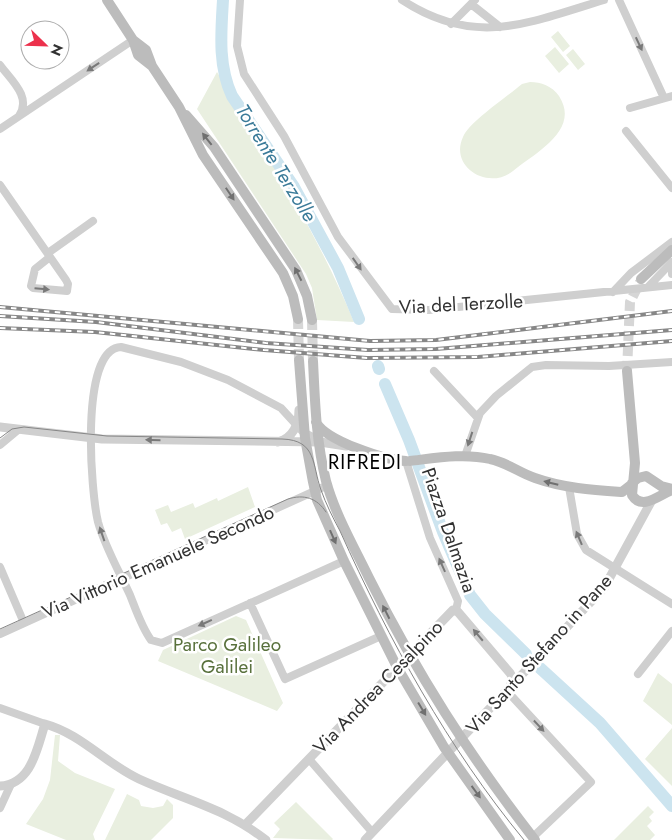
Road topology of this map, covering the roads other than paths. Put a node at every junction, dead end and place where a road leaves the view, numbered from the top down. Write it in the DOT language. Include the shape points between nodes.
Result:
graph roads {
  1 [pos="107,0"];
  2 [pos="240,0"];
  3 [pos="402,0"];
  4 [pos="604,0"];
  5 [pos="619,0"];
  6 [pos="473,2"];
  7 [pos="451,24"];
  8 [pos="500,27"];
  9 [pos="134,40"];
  10 [pos="0,65"];
  11 [pos="668,97"];
  12 [pos="178,107"];
  13 [pos="630,108"];
  14 [pos="17,118"];
  15 [pos="0,129"];
  16 [pos="626,131"];
  17 [pos="0,185"];
  18 [pos="672,188"];
  19 [pos="92,221"];
  20 [pos="672,242"];
  21 [pos="672,250"];
  22 [pos="49,255"];
  23 [pos="672,262"];
  24 [pos="672,266"];
  25 [pos="672,274"];
  26 [pos="645,283"];
  27 [pos="672,285"];
  28 [pos="613,292"];
  29 [pos="298,319"];
  30 [pos="312,320"];
  31 [pos="299,360"];
  32 [pos="313,361"];
  33 [pos="672,362"];
  34 [pos="434,371"];
  35 [pos="627,371"];
  36 [pos="477,417"];
  37 [pos="316,422"];
  38 [pos="0,427"];
  39 [pos="18,430"];
  40 [pos="302,434"];
  41 [pos="91,438"];
  42 [pos="319,441"];
  43 [pos="276,442"];
  44 [pos="0,445"];
  45 [pos="358,448"];
  46 [pos="465,456"];
  47 [pos="408,461"];
  48 [pos="635,463"];
  49 [pos="646,476"];
  50 [pos="655,483"];
  51 [pos="632,484"];
  52 [pos="328,486"];
  53 [pos="569,487"];
  54 [pos="672,490"];
  55 [pos="315,492"];
  56 [pos="647,501"];
  57 [pos="344,561"];
  58 [pos="0,567"];
  59 [pos="615,569"];
  60 [pos="122,578"];
  61 [pos="250,603"];
  62 [pos="672,604"];
  63 [pos="456,610"];
  64 [pos="24,622"];
  65 [pos="672,631"];
  66 [pos="0,634"];
  67 [pos="381,636"];
  68 [pos="409,655"];
  69 [pos="397,667"];
  70 [pos="524,670"];
  71 [pos="510,672"];
  72 [pos="638,674"];
  73 [pos="508,687"];
  74 [pos="0,708"];
  75 [pos="45,724"];
  76 [pos="460,740"];
  77 [pos="448,752"];
  78 [pos="309,759"];
  79 [pos="11,784"];
  80 [pos="0,786"];
  81 [pos="0,808"];
  82 [pos="245,825"];
  83 [pos="372,832"];
  84 [pos="534,839"];
  85 [pos="266,840"];
  86 [pos="364,840"];
  87 [pos="510,840"];
  1 -- 9 [label="main road"];
  2 -- 28 [label="street, Via del Terzolle, one-way" via="237,46 244,74 284,136 338,237 392,309 429,310"];
  3 -- 7 [label="street"];
  4 -- 8 [label="street"];
  5 -- 11 [label="street, one-way"];
  6 -- 7 [label="street"];
  6 -- 8 [label="street"];
  7 -- 8 [label="street"];
  9 -- 12 [label="main road" via="146,50 152,66"];
  9 -- 14 [label="street, one-way"];
  10 -- 14 [label="street" via="24,99 24,108"];
  11 -- 13 [label="street"];
  12 -- 29 [label="main road, one-way" via="203,155 283,273"];
  30 -- 12 [label="main road, one-way" via="307,296 296,270 214,147"];
  14 -- 15 [label="street"];
  16 -- 18 [label="street"];
  17 -- 22 [label="street"];
  19 -- 22 [label="street"];
  20 -- 28 [label="street" via="631,273"];
  21 -- 26 [label="main road"];
  22 -- 22 [label="street, one-way" via="35,268 31,286 67,291 68,284"];
  23 -- 26 [label="street"];
  24 -- 25 [label="street"];
  26 -- 27 [label="street, Via del Terzolle"];
  26 -- 28 [label="street, Via del Terzolle"];
  31 -- 40 [label="main road"];
  32 -- 37 [label="main road"];
  33 -- 36 [label="street" via="546,365 527,370"];
  34 -- 36 [label="street"];
  35 -- 48 [label="main road"];
  36 -- 46 [label="street, one-way"];
  37 -- 42 [label="main road"];
  37 -- 45 [label="main road" via="327,434"];
  38 -- 39 [label="street"];
  39 -- 41 [label="street"];
  39 -- 44 [label="street"];
  40 -- 41 [label="street" via="281,408 228,380 181,362 116,347 102,360 99,368"];
  40 -- 42 [label="street"];
  40 -- 43 [label="street"];
  40 -- 43 [label="street"];
  40 -- 55 [label="main road"];
  43 -- 41 [label="street, one-way"];
  60 -- 41 [label="street, one-way" via="95,509"];
  42 -- 45 [label="street"];
  42 -- 52 [label="main road"];
  45 -- 47 [label="main road" via="376,456"];
  46 -- 47 [label="main road"];
  53 -- 46 [label="main road, one-way" via="531,477 492,459"];
  63 -- 47 [label="street, Piazza Dalmazia, one-way" via="458,601 430,538"];
  48 -- 49 [label="main road"];
  48 -- 51 [label="main road"];
  49 -- 50 [label="main road"];
  49 -- 51 [label="main road"];
  50 -- 54 [label="main road"];
  50 -- 56 [label="main road" via="656,492"];
  51 -- 53 [label="main road" via="622,492"];
  51 -- 56 [label="main road" via="632,497"];
  52 -- 55 [label="street"];
  68 -- 52 [label="main road, one-way" via="362,564"];
  59 -- 53 [label="street, one-way" via="580,543"];
  54 -- 56 [label="main road"];
  55 -- 57 [label="main road, one-way"];
  55 -- 60 [label="street, Via Vittorio Emanuele Secondo"];
  56 -- 59 [label="street, Via Santo Stefano in Pane" via="644,514"];
  57 -- 61 [label="street"];
  57 -- 67 [label="main road"];
  58 -- 64 [label="street"];
  59 -- 62 [label="street"];
  59 -- 70 [label="street, Via Santo Stefano in Pane" via="604,588"];
  61 -- 60 [label="street, one-way" via="162,643 151,640"];
  60 -- 64 [label="street, Via Vittorio Emanuele Secondo"];
  61 -- 67 [label="street" via="284,679"];
  63 -- 68 [label="street, Via Andrea Cesalpino"];
  71 -- 63 [label="street, Via Andrea Cesalpino, one-way"];
  64 -- 66 [label="street, Via Vittorio Emanuele Secondo"];
  65 -- 72 [label="street"];
  67 -- 69 [label="main road"];
  68 -- 69 [label="street, Via Andrea Cesalpino"];
  68 -- 76 [label="main road"];
  69 -- 77 [label="main road, one-way"];
  69 -- 78 [label="street, Via Andrea Cesalpino"];
  70 -- 71 [label="street" via="515,675"];
  70 -- 73 [label="street, Via Santo Stefano in Pane"];
  71 -- 73 [label="street" via="512,678"];
  73 -- 76 [label="street, Via Santo Stefano in Pane"];
  73 -- 84 [label="street, one-way" via="591,782"];
  74 -- 75 [label="street"];
  75 -- 79 [label="street" via="31,767"];
  75 -- 82 [label="street" via="74,735 140,779 208,806"];
  76 -- 77 [label="street, Via Santo Stefano in Pane"];
  76 -- 84 [label="main road"];
  77 -- 83 [label="street, Via Santo Stefano in Pane"];
  77 -- 87 [label="main road, one-way"];
  78 -- 82 [label="street, Via Andrea Cesalpino"];
  78 -- 83 [label="street"];
  79 -- 80 [label="street"];
  79 -- 81 [label="street"];
  82 -- 85 [label="street"];
  83 -- 86 [label="street, Via Santo Stefano in Pane"];
}
